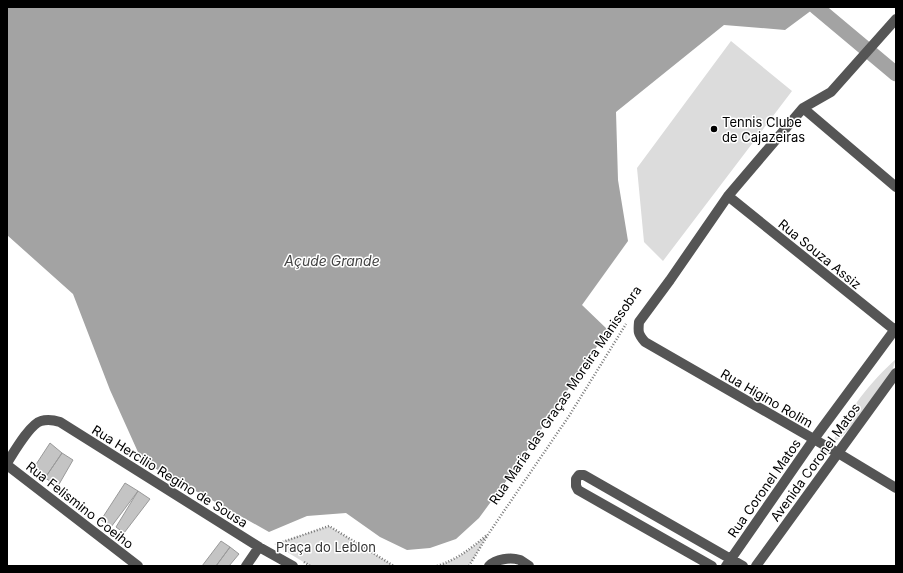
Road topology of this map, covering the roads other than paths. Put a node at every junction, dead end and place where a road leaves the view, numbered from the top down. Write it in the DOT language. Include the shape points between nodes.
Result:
graph roads {
  1 [pos="896,19"];
  2 [pos="803,108"];
  3 [pos="896,187"];
  4 [pos="728,196"];
  5 [pos="896,330"];
  6 [pos="896,373"];
  7 [pos="814,439"];
  8 [pos="838,453"];
  9 [pos="7,464"];
  10 [pos="896,488"];
  11 [pos="259,547"];
  12 [pos="721,553"];
  13 [pos="296,562"];
  14 [pos="728,562"];
  15 [pos="490,565"];
  16 [pos="138,566"];
  17 [pos="246,566"];
  18 [pos="529,566"];
  19 [pos="712,566"];
  20 [pos="743,566"];
  21 [pos="756,566"];
  1 -- 2 [label="street" via="831,92"];
  2 -- 3 [label="street"];
  2 -- 4 [label="street"];
  4 -- 5 [label="street, Rua Souza Assiz"];
  4 -- 7 [label="street, Rua Higino Rolim" via="639,322 639,335 645,342"];
  5 -- 7 [label="street, Rua Coronel Matos"];
  6 -- 8 [label="street, Avenida Coronel Matos"];
  7 -- 8 [label="street, Rua Higino Rolim"];
  7 -- 14 [label="street, Rua Coronel Matos"];
  8 -- 10 [label="street, Rua Higino Rolim"];
  8 -- 21 [label="street, Avenida Coronel Matos"];
  9 -- 11 [label="street, Rua Hercilio Regino de Sousa" via="32,427 40,421 60,422"];
  9 -- 16 [label="street, Rua Felismino Coeiho"];
  11 -- 13 [label="street, Rua Hercilio Regino de Sousa"];
  11 -- 17 [label="street"];
  12 -- 14 [label="street"];
  12 -- 19 [label="street"];
  12 -- 19 [label="street" via="584,475 576,479 578,490"];
  14 -- 20 [label="street"];
  15 -- 18 [label="street" via="504,558 521,560"];
}
